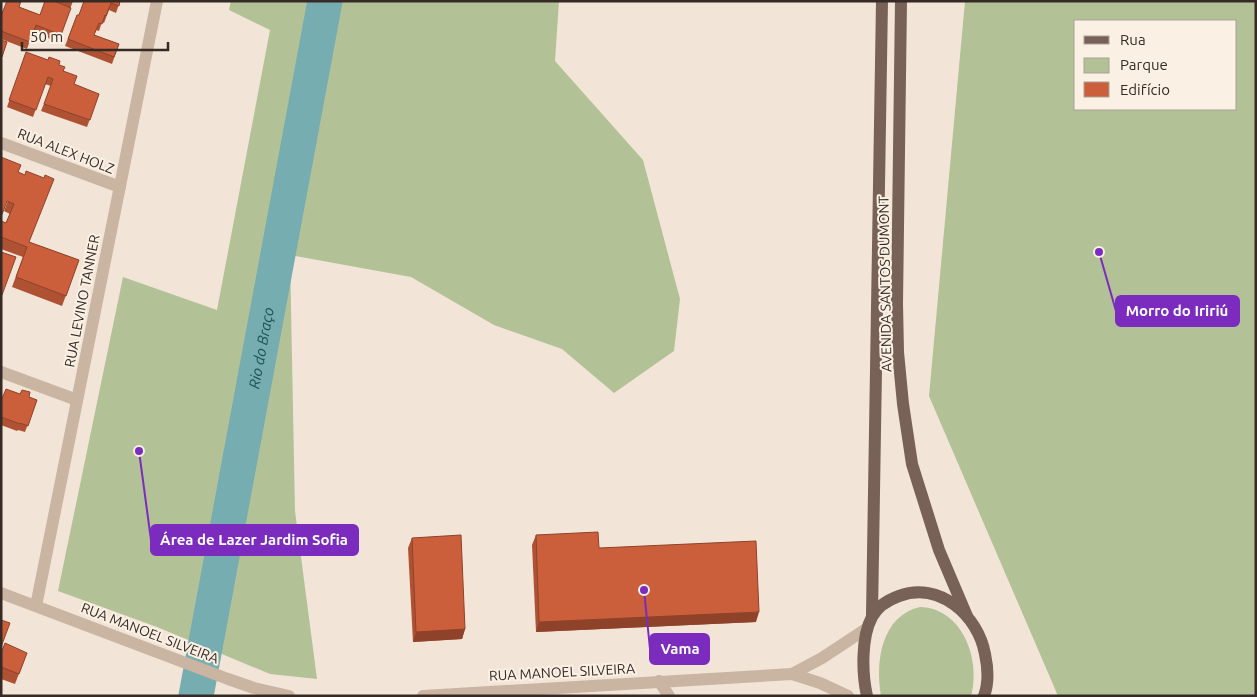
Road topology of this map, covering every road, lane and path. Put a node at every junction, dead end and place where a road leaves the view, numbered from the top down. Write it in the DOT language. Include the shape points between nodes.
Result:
graph roads {
  1 [pos="157,1"];
  2 [pos="882,1"];
  3 [pos="900,1"];
  4 [pos="1,143"];
  5 [pos="120,187"];
  6 [pos="1,372"];
  7 [pos="77,400"];
  8 [pos="1,593"];
  9 [pos="36,606"];
  10 [pos="872,615"];
  11 [pos="968,616"];
  12 [pos="866,629"];
  13 [pos="792,674"];
  14 [pos="659,681"];
  15 [pos="289,696"];
  16 [pos="423,696"];
  17 [pos="669,696"];
  18 [pos="848,696"];
  19 [pos="867,696"];
  20 [pos="984,696"];
  1 -- 5 [label="street, RUA LEVINO TANNER"];
  2 -- 10 [label="main road, AVENIDA SANTOS DUMONT"];
  3 -- 11 [label="main road, AVENIDA SANTOS DUMONT" via="897,303 903,404 912,464 939,550"];
  4 -- 5 [label="street, RUA ALEX HOLZ"];
  5 -- 7 [label="street, RUA LEVINO TANNER"];
  6 -- 7 [label="street"];
  7 -- 9 [label="street, RUA LEVINO TANNER"];
  8 -- 9 [label="street, RUA MANOEL SILVEIRA"];
  9 -- 15 [label="street, RUA MANOEL SILVEIRA" via="228,679"];
  10 -- 11 [label="main road" via="892,598 917,593 934,594 950,600"];
  10 -- 12 [label="main road"];
  11 -- 20 [label="main road, AVENIDA SANTOS DUMONT" via="984,647 988,668"];
  12 -- 13 [label="street, RUA MANOEL SILVEIRA"];
  12 -- 19 [label="main road" via="864,666"];
  13 -- 14 [label="street, RUA MANOEL SILVEIRA"];
  13 -- 18 [label="street, RUA MANOEL SILVEIRA"];
  14 -- 16 [label="street, RUA MANOEL SILVEIRA"];
  14 -- 17 [label="street"];
}
